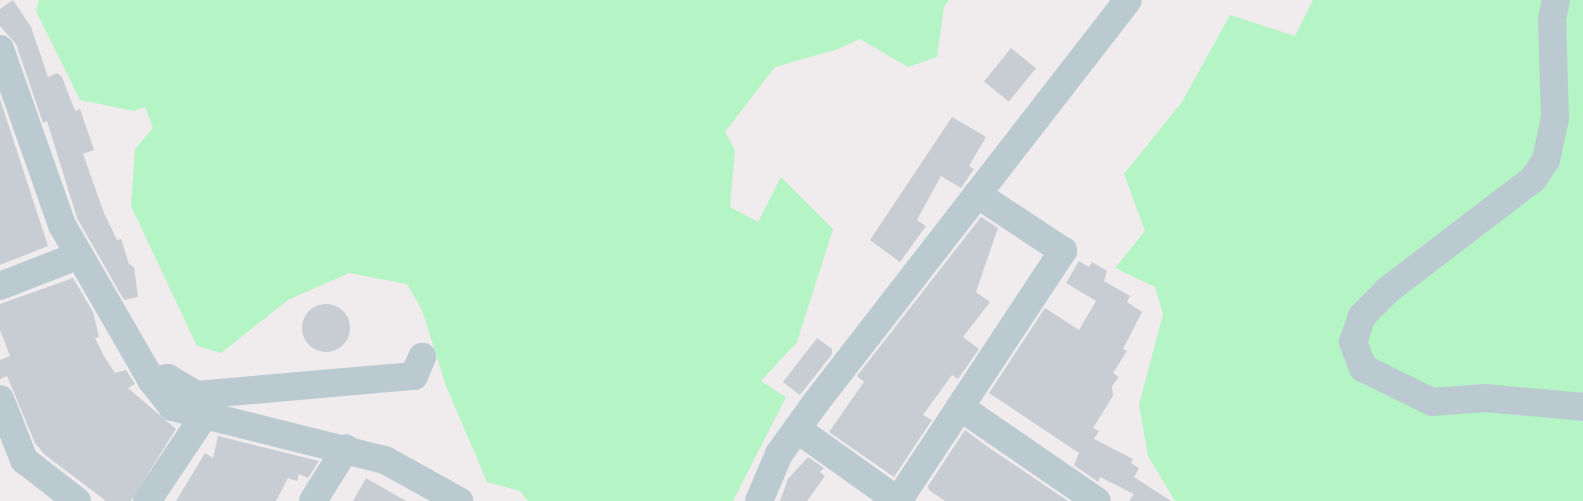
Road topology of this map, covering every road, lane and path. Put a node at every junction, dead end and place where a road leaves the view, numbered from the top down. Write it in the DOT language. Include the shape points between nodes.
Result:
graph roads {
  1 [pos="1128,0"];
  2 [pos="1556,0"];
  3 [pos="0,49"];
  4 [pos="976,194"];
  5 [pos="77,256"];
  6 [pos="0,286"];
  7 [pos="422,357"];
  8 [pos="152,381"];
  9 [pos="0,399"];
  10 [pos="960,407"];
  11 [pos="1583,407"];
  12 [pos="204,416"];
  13 [pos="797,429"];
  14 [pos="346,448"];
  15 [pos="77,501"];
  16 [pos="147,501"];
  17 [pos="313,501"];
  18 [pos="459,501"];
  19 [pos="759,501"];
  20 [pos="898,501"];
  21 [pos="1097,501"];
  1 -- 4 [label="street"];
  2 -- 11 [label="street" via="1552,19 1555,118 1546,160 1533,179 1388,290 1362,316 1353,342 1363,368 1432,402 1485,398"];
  3 -- 5 [label="street" via="62,225"];
  4 -- 10 [label="street" via="1063,251"];
  4 -- 13 [label="street"];
  5 -- 6 [label="street"];
  5 -- 8 [label="street"];
  7 -- 8 [label="street" via="414,376 403,377 196,394 168,378"];
  8 -- 12 [label="street" via="172,407"];
  9 -- 15 [label="street" via="24,460"];
  10 -- 20 [label="street"];
  10 -- 21 [label="street"];
  12 -- 14 [label="street"];
  12 -- 16 [label="street"];
  13 -- 19 [label="street" via="764,482"];
  13 -- 20 [label="street"];
  14 -- 17 [label="street"];
  14 -- 18 [label="street" via="385,460"];
}
